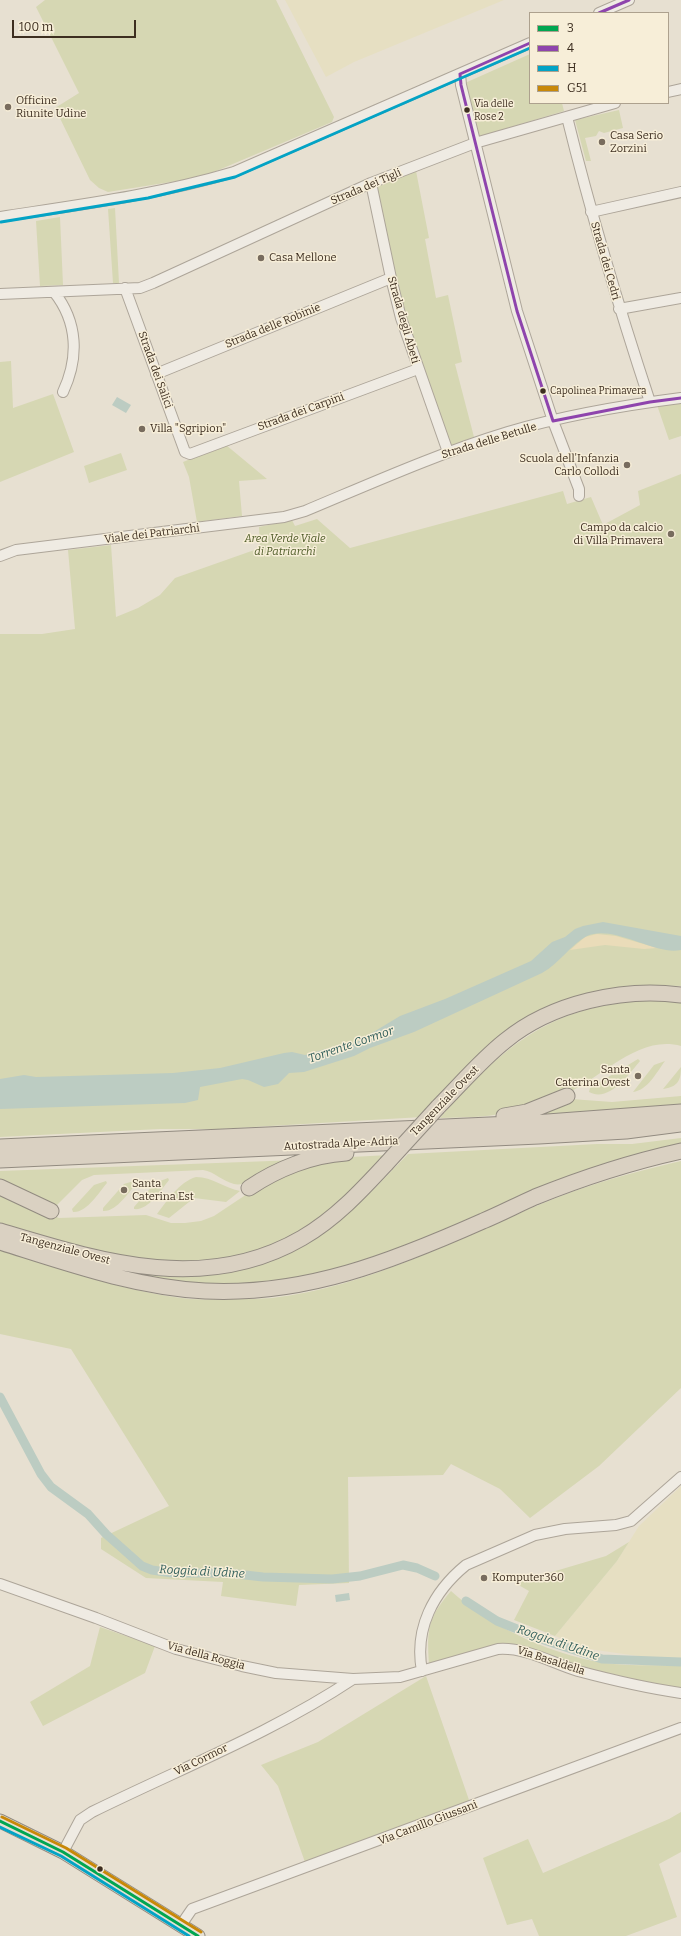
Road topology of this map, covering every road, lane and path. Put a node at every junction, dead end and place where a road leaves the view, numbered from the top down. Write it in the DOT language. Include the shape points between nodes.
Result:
graph roads {
  1 [pos="629,0"];
  2 [pos="601,12"];
  3 [pos="529,44"];
  4 [pos="460,74"];
  5 [pos="681,89"];
  6 [pos="669,92"];
  7 [pos="612,104"];
  8 [pos="567,117"];
  9 [pos="475,143"];
  10 [pos="371,183"];
  11 [pos="681,192"];
  12 [pos="591,212"];
  13 [pos="0,217"];
  14 [pos="391,278"];
  15 [pos="125,288"];
  16 [pos="54,292"];
  17 [pos="0,294"];
  18 [pos="681,298"];
  19 [pos="619,309"];
  20 [pos="418,369"];
  21 [pos="156,374"];
  22 [pos="63,392"];
  23 [pos="681,398"];
  24 [pos="650,402"];
  25 [pos="553,421"];
  26 [pos="184,452"];
  27 [pos="448,452"];
  28 [pos="579,496"];
  29 [pos="305,511"];
  30 [pos="0,556"];
  31 [pos="681,995"];
  32 [pos="568,1096"];
  33 [pos="681,1112"];
  34 [pos="681,1124"];
  35 [pos="435,1127"];
  36 [pos="451,1139"];
  37 [pos="0,1147"];
  38 [pos="681,1151"];
  39 [pos="0,1160"];
  40 [pos="0,1187"];
  41 [pos="249,1188"];
  42 [pos="51,1211"];
  43 [pos="0,1231"];
  44 [pos="0,1242"];
  45 [pos="681,1477"];
  46 [pos="0,1584"];
  47 [pos="422,1671"];
  48 [pos="352,1679"];
  49 [pos="681,1693"];
  50 [pos="681,1728"];
  51 [pos="0,1821"];
  52 [pos="63,1852"];
  53 [pos="181,1925"];
  54 [pos="198,1936"];
  1 -- 2 [label="street"];
  3 -- 4 [label="street"];
  4 -- 9 [label="street" via="459,79"];
  4 -- 13 [label="street" via="234,172 134,196"];
  5 -- 6 [label="street"];
  7 -- 8 [label="street, Strada dei Tigli"];
  8 -- 9 [label="street, Strada dei Tigli"];
  8 -- 12 [label="street, Strada dei Cedri"];
  9 -- 10 [label="street, Strada dei Tigli"];
  9 -- 25 [label="street" via="517,311"];
  10 -- 14 [label="street, Strada degli Abeti"];
  10 -- 15 [label="street, Strada dei Tigli" via="153,284 140,288"];
  11 -- 12 [label="street"];
  12 -- 19 [label="street, Strada dei Cedri"];
  14 -- 20 [label="street, Strada degli Abeti"];
  14 -- 21 [label="street, Strada delle Robinie"];
  15 -- 16 [label="street"];
  15 -- 21 [label="street, Strada dei Salici"];
  16 -- 17 [label="street"];
  16 -- 22 [label="street" via="63,303 72,327 75,356 70,379"];
  18 -- 19 [label="street"];
  19 -- 24 [label="street, Strada dei Cedri"];
  20 -- 26 [label="street, Strada dei Carpini" via="190,454"];
  20 -- 27 [label="street, Strada degli Abeti"];
  21 -- 26 [label="street, Strada dei Salici"];
  23 -- 24 [label="street, Strada delle Betulle"];
  24 -- 25 [label="street, Strada delle Betulle"];
  25 -- 27 [label="street, Strada delle Betulle"];
  25 -- 28 [label="street" via="579,489"];
  27 -- 29 [label="street, Strada delle Betulle"];
  29 -- 30 [label="street, Viale dei Patriarchi" via="284,517 16,550"];
  31 -- 43 [label="highway, Tangenziale Ovest, bridge" via="628,994 570,1006 529,1025 506,1040 438,1107 359,1193 333,1216 302,1238 256,1258 222,1266 185,1269 132,1265 85,1256"];
  32 -- 35 [label="highway" via="514,1115 455,1118"];
  33 -- 35 [label="highway, Autostrada Alpe-Adria"];
  34 -- 36 [label="highway, Autostrada Alpe-Adria" via="626,1131"];
  35 -- 37 [label="highway, Autostrada Alpe-Adria"];
  36 -- 39 [label="highway, Autostrada Alpe-Adria"];
  36 -- 41 [label="highway" via="420,1148 340,1153 322,1157 285,1169"];
  38 -- 44 [label="highway, Tangenziale Ovest" via="588,1176 389,1260 316,1282 275,1289 233,1291 173,1288 111,1275"];
  40 -- 42 [label="highway"];
  45 -- 47 [label="street" via="631,1521 535,1535 466,1565 456,1572 427,1613 422,1631"];
  46 -- 48 [label="street, Via della Roggia" via="150,1640 205,1657 276,1673"];
  47 -- 48 [label="street, Via della Roggia" via="400,1677"];
  47 -- 49 [label="street, Via Basaldella" via="498,1650 512,1649 578,1671 652,1689"];
  48 -- 52 [label="street, Via Cormor" via="324,1698 288,1717 92,1812 80,1820"];
  50 -- 53 [label="street, Via Camillo Giussani" via="192,1910"];
  51 -- 52 [label="main road"];
  52 -- 53 [label="main road"];
  53 -- 54 [label="main road"];
}
